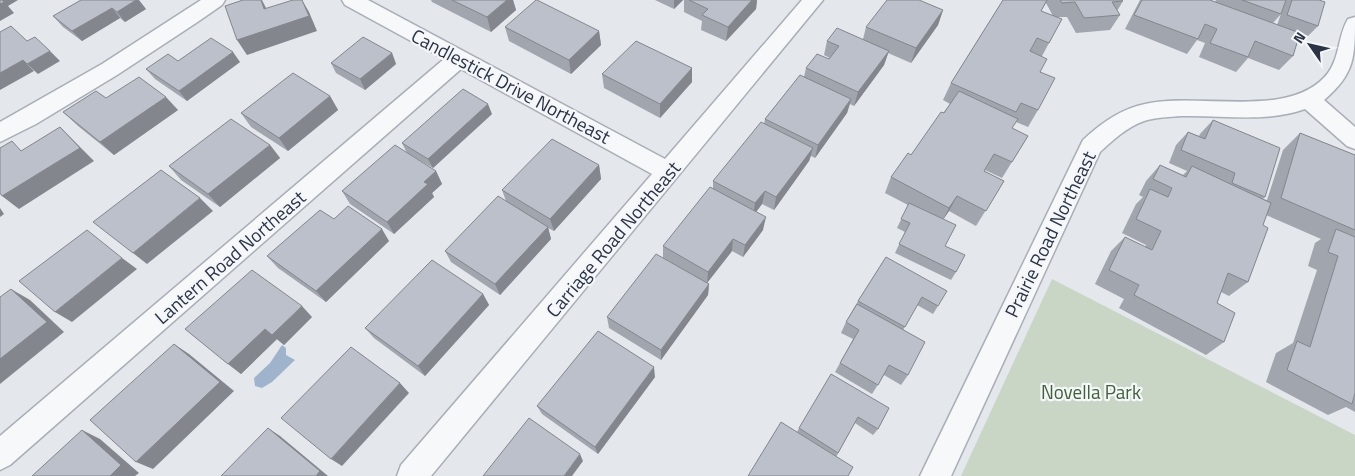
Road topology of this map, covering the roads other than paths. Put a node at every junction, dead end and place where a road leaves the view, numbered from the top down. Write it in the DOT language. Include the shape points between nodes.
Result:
graph roads {
  1 [pos="215,0"];
  2 [pos="352,0"];
  3 [pos="813,0"];
  4 [pos="1355,24"];
  5 [pos="459,58"];
  6 [pos="1309,99"];
  7 [pos="0,133"];
  8 [pos="1355,140"];
  9 [pos="669,172"];
  10 [pos="0,455"];
  11 [pos="412,476"];
  12 [pos="935,476"];
  1 -- 7 [label="street" via="63,98"];
  2 -- 5 [label="street, Candlestick Drive Northeast"];
  3 -- 9 [label="street, Carriage Road Northeast"];
  4 -- 6 [label="street, Prairie Road Northeast" via="1344,61 1332,83"];
  5 -- 9 [label="street, Candlestick Drive Northeast"];
  5 -- 10 [label="street, Lantern Road Northeast"];
  6 -- 8 [label="street"];
  6 -- 12 [label="street, Prairie Road Northeast" via="1271,109 1183,107 1145,112 1114,124 1091,146"];
  9 -- 11 [label="street, Carriage Road Northeast"];
}
